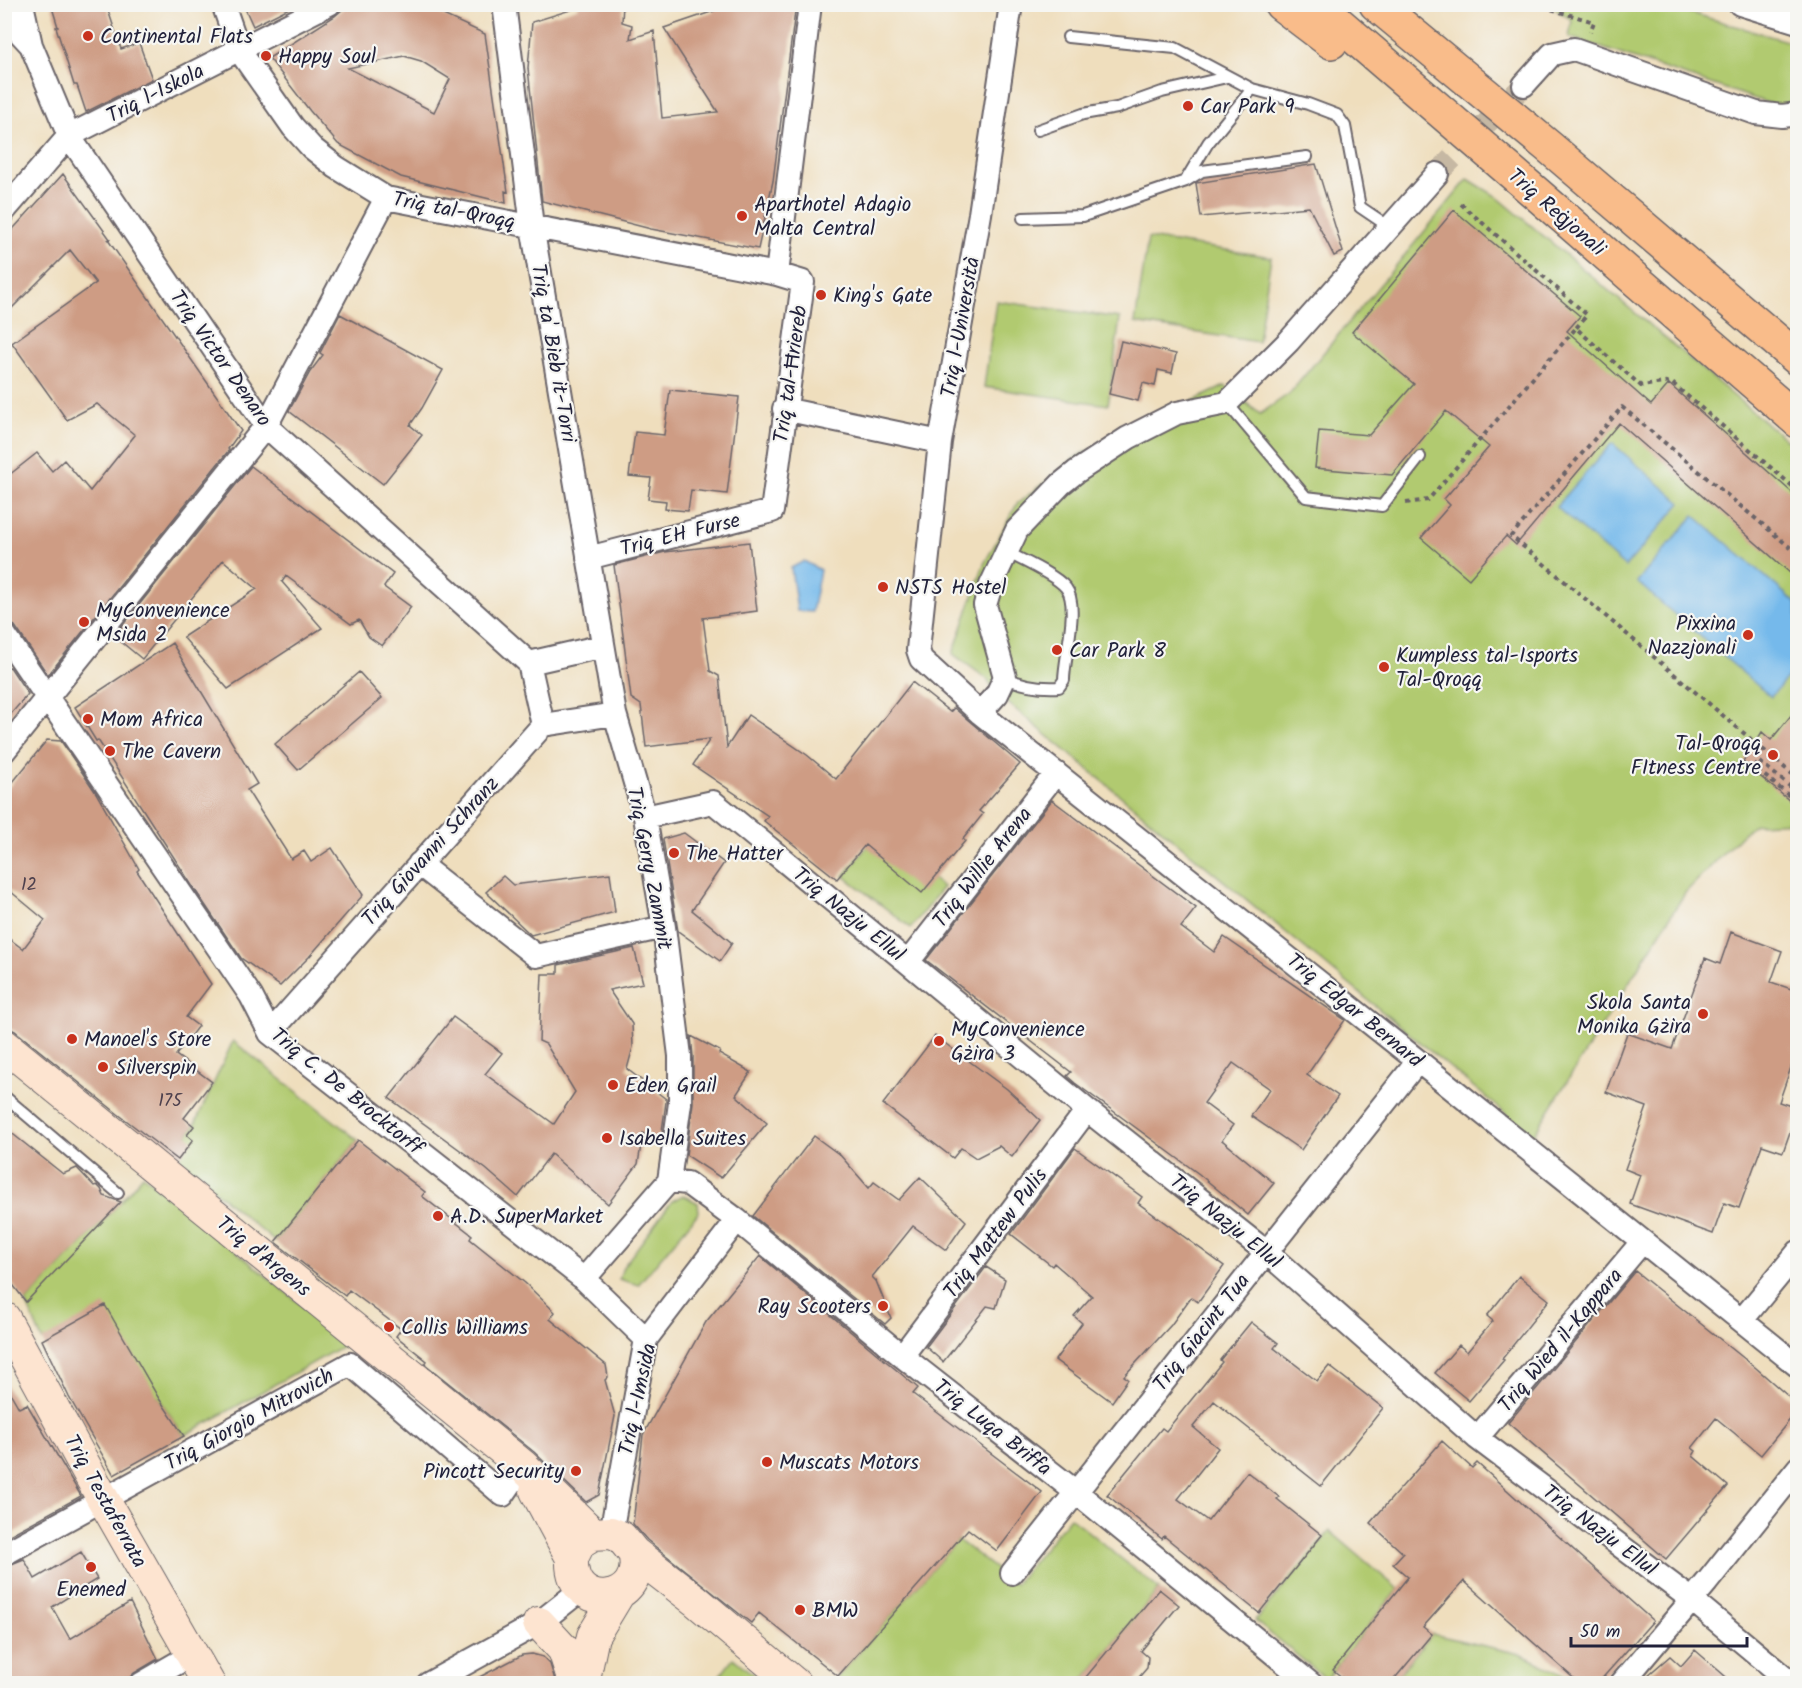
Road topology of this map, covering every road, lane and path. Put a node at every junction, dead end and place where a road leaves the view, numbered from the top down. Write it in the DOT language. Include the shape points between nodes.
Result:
graph roads {
  1 [pos="22,4"];
  2 [pos="223,4"];
  3 [pos="329,4"];
  4 [pos="504,4"];
  5 [pos="810,4"];
  6 [pos="1011,4"];
  7 [pos="1281,4"];
  8 [pos="1316,4"];
  9 [pos="1376,4"];
  10 [pos="1408,4"];
  11 [pos="1548,4"];
  12 [pos="1740,4"];
  13 [pos="4,16"];
  14 [pos="1797,22"];
  15 [pos="1068,37"];
  16 [pos="31,45"];
  17 [pos="239,50"];
  18 [pos="1584,52"];
  19 [pos="1227,77"];
  20 [pos="1524,85"];
  21 [pos="1252,89"];
  22 [pos="1797,114"];
  23 [pos="1038,130"];
  24 [pos="69,136"];
  25 [pos="1549,147"];
  26 [pos="1307,157"];
  27 [pos="1437,174"];
  28 [pos="1186,181"];
  29 [pos="1537,194"];
  30 [pos="386,198"];
  31 [pos="1461,204"];
  32 [pos="4,212"];
  33 [pos="1023,218"];
  34 [pos="532,226"];
  35 [pos="1390,228"];
  36 [pos="777,274"];
  37 [pos="1576,328"];
  38 [pos="1797,359"];
  39 [pos="1227,403"];
  40 [pos="784,409"];
  41 [pos="1797,421"];
  42 [pos="266,426"];
  43 [pos="940,442"];
  44 [pos="1420,458"];
  45 [pos="1794,493"];
  46 [pos="1382,506"];
  47 [pos="772,511"];
  48 [pos="1006,552"];
  49 [pos="1797,554"];
  50 [pos="588,558"];
  51 [pos="4,634"];
  52 [pos="603,646"];
  53 [pos="918,650"];
  54 [pos="528,663"];
  55 [pos="1005,677"];
  56 [pos="47,699"];
  57 [pos="980,713"];
  58 [pos="615,714"];
  59 [pos="543,725"];
  60 [pos="4,751"];
  61 [pos="1056,772"];
  62 [pos="1797,779"];
  63 [pos="1797,793"];
  64 [pos="1797,803"];
  65 [pos="645,817"];
  66 [pos="419,864"];
  67 [pos="664,927"];
  68 [pos="908,962"];
  69 [pos="270,1033"];
  70 [pos="4,1045"];
  71 [pos="1418,1060"];
  72 [pos="4,1096"];
  73 [pos="1087,1110"];
  74 [pos="669,1181"];
  75 [pos="118,1193"];
  76 [pos="737,1220"];
  77 [pos="1642,1242"];
  78 [pos="1265,1251"];
  79 [pos="1797,1252"];
  80 [pos="584,1279"];
  81 [pos="4,1318"];
  82 [pos="1742,1320"];
  83 [pos="646,1339"];
  84 [pos="902,1356"];
  85 [pos="1797,1366"];
  86 [pos="1478,1438"];
  87 [pos="523,1466"];
  88 [pos="1797,1468"];
  89 [pos="1076,1492"];
  90 [pos="103,1499"];
  91 [pos="612,1540"];
  92 [pos="4,1554"];
  93 [pos="572,1558"];
  94 [pos="1012,1573"];
  95 [pos="582,1589"];
  96 [pos="622,1591"];
  97 [pos="1691,1599"];
  98 [pos="695,1600"];
  99 [pos="539,1623"];
  100 [pos="194,1654"];
  101 [pos="141,1683"];
  102 [pos="209,1683"];
  103 [pos="428,1683"];
  104 [pos="575,1683"];
  105 [pos="582,1683"];
  106 [pos="795,1683"];
  107 [pos="1311,1683"];
  108 [pos="1621,1683"];
  109 [pos="1793,1683"];
  1 -- 16 [label="street, Triq Victor Denaro"];
  2 -- 17 [label="street, Triq tal-Qroqq"];
  3 -- 17 [label="street, Triq l-Iskola"];
  4 -- 34 [label="street, Triq ta' Bieb it-Torri"];
  5 -- 36 [label="street"];
  6 -- 43 [label="street, Triq l-Università" via="980,214"];
  7 -- 29 [label="highway" via="1487,168"];
  8 -- 29 [label="highway, Triq Reġjonali"];
  9 -- 25 [label="highway, Triq Reġjonali"];
  10 -- 25 [label="highway"];
  11 -- 18 [label="path" via="1547,8 1593,22"];
  12 -- 14 [label="street"];
  13 -- 16 [label="street, Triq Victor Denaro"];
  15 -- 19 [label="lane" via="1175,48"];
  16 -- 24 [label="street, Triq Victor Denaro"];
  17 -- 24 [label="street, Triq l-Iskola"];
  17 -- 30 [label="street, Triq tal-Qroqq" via="312,148"];
  18 -- 20 [label="street" via="1574,49 1552,54"];
  18 -- 22 [label="street" via="1756,113"];
  19 -- 21 [label="lane"];
  19 -- 23 [label="lane" via="1083,114"];
  21 -- 28 [label="lane" via="1208,143"];
  21 -- 35 [label="lane" via="1338,115 1345,126 1360,207"];
  24 -- 32 [label="street, Triq l-Iskola"];
  24 -- 42 [label="street, Triq Victor Denaro"];
  25 -- 38 [label="highway, Triq Reġjonali"];
  26 -- 28 [label="lane" via="1202,171"];
  27 -- 35 [label="street"];
  28 -- 33 [label="lane" via="1083,216"];
  29 -- 41 [label="highway, Triq Reġjonali"];
  30 -- 34 [label="street, Triq tal-Qroqq"];
  30 -- 42 [label="street"];
  31 -- 37 [label="path" via="1587,315"];
  34 -- 36 [label="street, Triq tal-Qroqq"];
  34 -- 50 [label="street, Triq ta' Bieb it-Torri"];
  35 -- 39 [label="street" via="1289,341"];
  36 -- 40 [label="street, Triq tal-Ħriereb" via="802,282"];
  37 -- 45 [label="path" via="1641,386 1671,382 1797,490"];
  37 -- 46 [label="path" via="1428,500"];
  39 -- 46 [label="lane" via="1306,498"];
  39 -- 48 [label="street" via="1177,413 1128,438 1076,472 1017,530"];
  40 -- 43 [label="street"];
  40 -- 47 [label="street, Triq tal-Ħriereb"];
  42 -- 54 [label="street, Triq Victor Denaro"];
  42 -- 56 [label="street"];
  43 -- 53 [label="street, Triq l-Università"];
  44 -- 46 [label="lane"];
  47 -- 50 [label="street, Triq EH Furse"];
  48 -- 55 [label="street" via="985,605"];
  48 -- 55 [label="lane" via="1066,588 1072,603 1064,680 1059,687 1019,684"];
  49 -- 62 [label="path" via="1622,407 1511,536"];
  50 -- 52 [label="street, Triq Gerry Zammit"];
  51 -- 56 [label="street, Triq C. De Brocktorff"];
  52 -- 54 [label="street"];
  52 -- 58 [label="street, Triq Gerry Zammit"];
  53 -- 57 [label="street, Triq Edgar Bernard" via="926,666"];
  54 -- 59 [label="street"];
  55 -- 57 [label="street" via="997,694"];
  56 -- 60 [label="street"];
  56 -- 69 [label="street, Triq C. De Brocktorff" via="250,996"];
  57 -- 61 [label="street, Triq Edgar Bernard"];
  58 -- 59 [label="street"];
  58 -- 65 [label="street, Triq Gerry Zammit"];
  59 -- 66 [label="street, Triq Giovanni Schranz"];
  61 -- 68 [label="street, Triq Willie Arena"];
  61 -- 71 [label="street, Triq Edgar Bernard"];
  63 -- 64 [label="path" via="1759,761 1754,767"];
  65 -- 67 [label="street, Triq Gerry Zammit"];
  65 -- 68 [label="street, Triq Nazju Ellul" via="713,802"];
  66 -- 67 [label="street" via="536,956"];
  66 -- 69 [label="street, Triq Giovanni Schranz"];
  67 -- 74 [label="street, Triq Gerry Zammit" via="680,1056 680,1103"];
  68 -- 73 [label="street, Triq Nazju Ellul"];
  69 -- 80 [label="street, Triq C. De Brocktorff"];
  70 -- 87 [label="main road, Triq d'Argens"];
  71 -- 77 [label="street, Triq Edgar Bernard"];
  71 -- 78 [label="street, Triq Giacint Tua"];
  72 -- 75 [label="lane"];
  73 -- 78 [label="street, Triq Nazju Ellul"];
  73 -- 84 [label="street, Triq Mattew Pulis"];
  74 -- 76 [label="street, Triq Luqa Briffa" via="687,1183"];
  74 -- 80 [label="street"];
  76 -- 83 [label="street, Triq l-Imsida"];
  76 -- 84 [label="street, Triq Luqa Briffa"];
  77 -- 82 [label="street, Triq Edgar Bernard"];
  77 -- 86 [label="street, Triq Wied il-Kappara"];
  78 -- 86 [label="street, Triq Nazju Ellul"];
  78 -- 89 [label="street, Triq Giacint Tua"];
  79 -- 82 [label="street"];
  80 -- 83 [label="street, Triq C. De Brocktorff"];
  81 -- 90 [label="main road, Triq Testaferrata"];
  82 -- 85 [label="street, Triq Edgar Bernard"];
  83 -- 91 [label="street, Triq l-Imsida"];
  84 -- 89 [label="street, Triq Luqa Briffa"];
  86 -- 97 [label="street, Triq Nazju Ellul"];
  87 -- 90 [label="street, Triq Giorgio Mitrovich" via="503,1495 350,1364"];
  87 -- 91 [label="main road, Triq d'Argens"];
  87 -- 93 [label="main road, Triq d'Argens"];
  88 -- 97 [label="street"];
  89 -- 94 [label="street, Triq Giacint Tua"];
  89 -- 107 [label="street, Triq Luqa Briffa"];
  90 -- 92 [label="street, Triq Giorgio Mitrovich"];
  90 -- 100 [label="main road, Triq Testaferrata"];
  91 -- 93 [label="main road" via="580,1542"];
  91 -- 96 [label="main road" via="636,1566"];
  91 -- 98 [label="main road, Triq d'Argens"];
  93 -- 95 [label="main road, Triq d'Argens" via="573,1574"];
  95 -- 96 [label="main road, Triq d'Argens" via="600,1597"];
  95 -- 99 [label="street"];
  96 -- 98 [label="main road, Triq d'Argens" via="659,1590"];
  96 -- 105 [label="main road" via="593,1636"];
  97 -- 108 [label="street"];
  97 -- 109 [label="street, Triq Nazju Ellul"];
  98 -- 106 [label="main road, Triq d'Argens"];
  99 -- 103 [label="street"];
  99 -- 104 [label="main road" via="564,1650"];
  100 -- 101 [label="street"];
  100 -- 102 [label="main road, Triq Testaferrata"];
}
